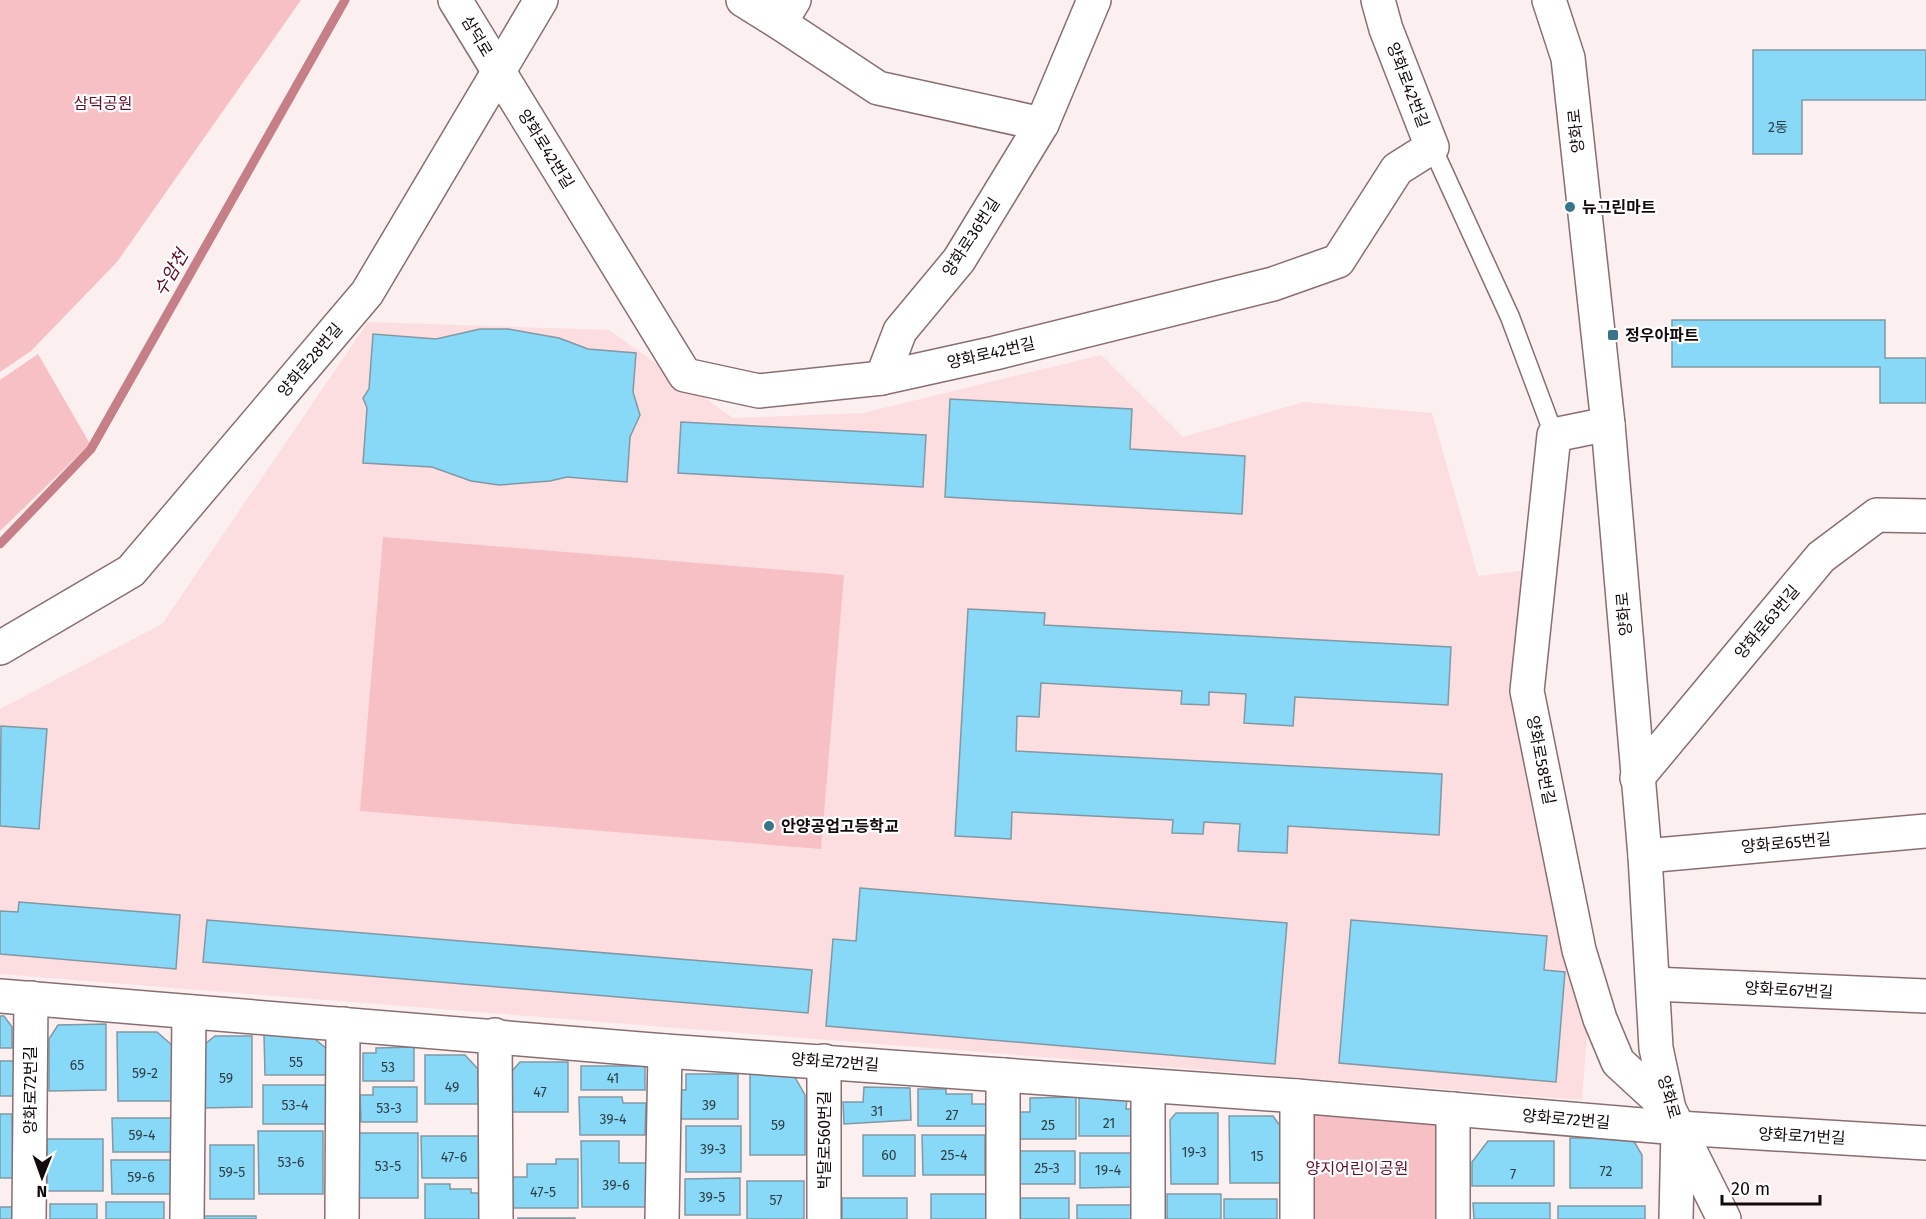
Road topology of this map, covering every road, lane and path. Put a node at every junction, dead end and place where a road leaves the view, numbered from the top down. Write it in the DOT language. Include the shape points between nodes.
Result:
graph roads {
  1 [pos="455,0"];
  2 [pos="542,0"];
  3 [pos="743,0"];
  4 [pos="1094,0"];
  5 [pos="1378,0"];
  6 [pos="1549,0"];
  7 [pos="787,12"];
  8 [pos="499,72"];
  9 [pos="1042,124"];
  10 [pos="1432,147"];
  11 [pos="882,378"];
  12 [pos="1608,424"];
  13 [pos="1554,435"];
  14 [pos="1926,516"];
  15 [pos="0,648"];
  16 [pos="1637,778"];
  17 [pos="1926,831"];
  18 [pos="1645,856"];
  19 [pos="1653,984"];
  20 [pos="1926,996"];
  21 [pos="16,997"];
  22 [pos="189,1012"];
  23 [pos="343,1024"];
  24 [pos="495,1035"];
  25 [pos="665,1051"];
  26 [pos="824,1061"];
  27 [pos="1004,1075"];
  28 [pos="1148,1088"];
  29 [pos="1297,1096"];
  30 [pos="1453,1109"];
  31 [pos="1674,1119"];
  32 [pos="1926,1143"];
  33 [pos="29,1219"];
  34 [pos="187,1219"];
  35 [pos="342,1219"];
  36 [pos="496,1219"];
  37 [pos="662,1219"];
  38 [pos="824,1219"];
  39 [pos="1003,1219"];
  40 [pos="1148,1219"];
  41 [pos="1297,1219"];
  42 [pos="1453,1219"];
  43 [pos="1676,1219"];
  44 [pos="1724,1219"];
  1 -- 8 [label="street, 삼덕로"];
  2 -- 8 [label="street, 양화로28번길"];
  3 -- 7 [label="street"];
  4 -- 9 [label="street, 양화로36번길"];
  5 -- 10 [label="street, 양화로42번길"];
  6 -- 12 [label="street, 양화로" via="1568,58"];
  7 -- 9 [label="street" via="878,88"];
  8 -- 11 [label="street, 양화로42번길" via="685,375 759,391"];
  8 -- 15 [label="street, 양화로28번길" via="367,293 132,571"];
  9 -- 11 [label="street, 양화로36번길" via="959,260 900,331"];
  10 -- 11 [label="street, 양화로42번길" via="1397,169 1338,261 1273,284"];
  10 -- 13 [label="lane" via="1510,318"];
  12 -- 13 [label="street"];
  12 -- 16 [label="street, 양화로"];
  13 -- 31 [label="street, 양화로58번길" via="1527,691 1579,951 1600,1019 1618,1062"];
  14 -- 16 [label="street, 양화로63번길" via="1877,515 1821,557"];
  16 -- 18 [label="street, 양화로"];
  17 -- 18 [label="street, 양화로65번길"];
  18 -- 19 [label="street, 양화로"];
  19 -- 20 [label="street, 양화로67번길"];
  19 -- 31 [label="street, 양화로" via="1656,1048"];
  21 -- 22 [label="street, 양화로72번길"];
  21 -- 33 [label="street, 양화로72번길"];
  22 -- 23 [label="street, 양화로72번길"];
  22 -- 34 [label="street"];
  23 -- 24 [label="street, 양화로72번길"];
  23 -- 35 [label="street"];
  24 -- 25 [label="street, 양화로72번길"];
  24 -- 36 [label="street"];
  25 -- 26 [label="street, 양화로72번길"];
  25 -- 37 [label="street"];
  26 -- 27 [label="street, 양화로72번길"];
  26 -- 38 [label="street, 박달로560번길"];
  27 -- 28 [label="street, 양화로72번길"];
  27 -- 39 [label="street"];
  28 -- 29 [label="street, 양화로72번길"];
  28 -- 40 [label="street"];
  29 -- 30 [label="street, 양화로72번길"];
  29 -- 41 [label="street"];
  30 -- 31 [label="street, 양화로72번길"];
  30 -- 42 [label="street"];
  31 -- 32 [label="street, 양화로71번길"];
  31 -- 43 [label="street"];
  31 -- 44 [label="street, 양화로"];
}
